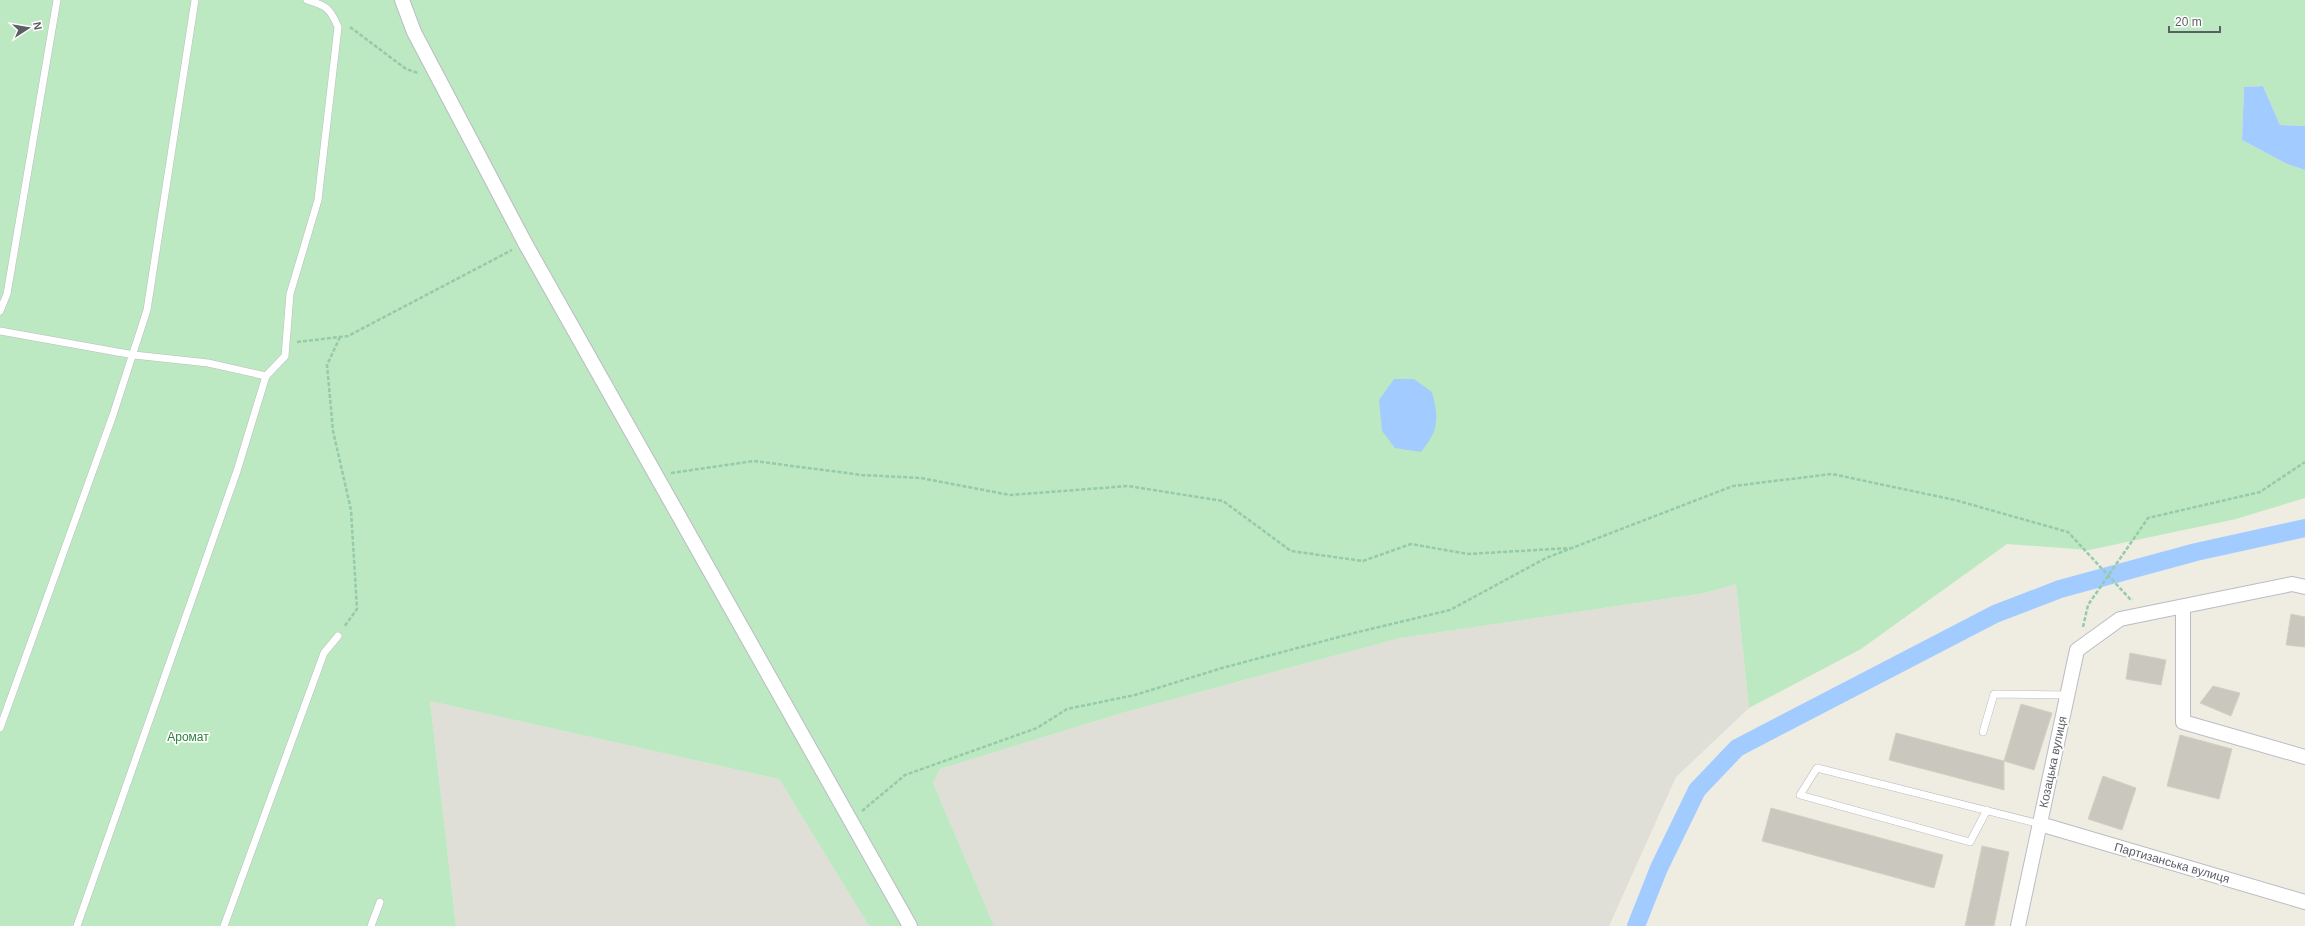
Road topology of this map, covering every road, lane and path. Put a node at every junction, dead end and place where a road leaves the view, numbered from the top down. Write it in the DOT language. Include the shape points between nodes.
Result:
graph roads {
  1 [pos="57,0"];
  2 [pos="195,0"];
  3 [pos="307,0"];
  4 [pos="402,0"];
  5 [pos="332,11"];
  6 [pos="439,78"];
  7 [pos="525,243"];
  8 [pos="0,310"];
  9 [pos="0,331"];
  10 [pos="340,337"];
  11 [pos="286,343"];
  12 [pos="134,355"];
  13 [pos="266,376"];
  14 [pos="2305,462"];
  15 [pos="657,476"];
  16 [pos="1572,548"];
  17 [pos="2109,576"];
  18 [pos="2305,587"];
  19 [pos="2137,600"];
  20 [pos="2183,607"];
  21 [pos="338,636"];
  22 [pos="2077,650"];
  23 [pos="2067,695"];
  24 [pos="0,728"];
  25 [pos="1983,732"];
  26 [pos="2305,757"];
  27 [pos="1987,810"];
  28 [pos="852,819"];
  29 [pos="2040,824"];
  30 [pos="380,902"];
  31 [pos="2305,902"];
  32 [pos="77,926"];
  33 [pos="224,926"];
  34 [pos="371,926"];
  35 [pos="910,926"];
  36 [pos="2018,926"];
  1 -- 8 [label="lane" via="7,294"];
  2 -- 12 [label="lane" via="148,310"];
  3 -- 5 [label="lane"];
  4 -- 6 [label="street" via="414,32"];
  5 -- 6 [label="path" via="360,36 406,69"];
  5 -- 11 [label="lane" via="338,26 318,200 290,294"];
  6 -- 7 [label="street"];
  7 -- 10 [label="path" via="395,313 348,336"];
  7 -- 15 [label="street"];
  9 -- 12 [label="lane"];
  10 -- 11 [label="path"];
  10 -- 21 [label="path" via="327,365 333,431 351,510 357,609"];
  11 -- 13 [label="lane" via="284,356"];
  12 -- 13 [label="lane" via="208,363"];
  12 -- 24 [label="lane"];
  13 -- 32 [label="lane" via="237,472"];
  14 -- 17 [label="path" via="2260,492 2148,518"];
  15 -- 16 [label="path" via="754,461 862,475 921,478 1010,495 1128,486 1223,501 1291,551 1363,561 1411,544 1468,554"];
  15 -- 28 [label="street"];
  16 -- 17 [label="path" via="1733,486 1832,474 1955,500 2068,532"];
  16 -- 28 [label="path" via="1546,558 1450,610 1222,668 1135,695 1067,709 1038,728 905,775"];
  17 -- 19 [label="path" via="2130,599"];
  17 -- 22 [label="path" via="2088,605"];
  18 -- 20 [label="street" via="2292,584"];
  20 -- 22 [label="street" via="2120,620"];
  20 -- 26 [label="street" via="2183,722"];
  21 -- 33 [label="lane" via="324,653"];
  22 -- 23 [label="street, Козацька вулиця"];
  23 -- 25 [label="lane" via="1994,694"];
  23 -- 29 [label="street, Козацька вулиця"];
  27 -- 27 [label="lane" via="1818,768 1800,795 1970,842"];
  27 -- 29 [label="lane"];
  28 -- 35 [label="street"];
  29 -- 31 [label="street, Партизанська вулиця"];
  29 -- 36 [label="street, Козацька вулиця"];
  30 -- 34 [label="lane"];
}
